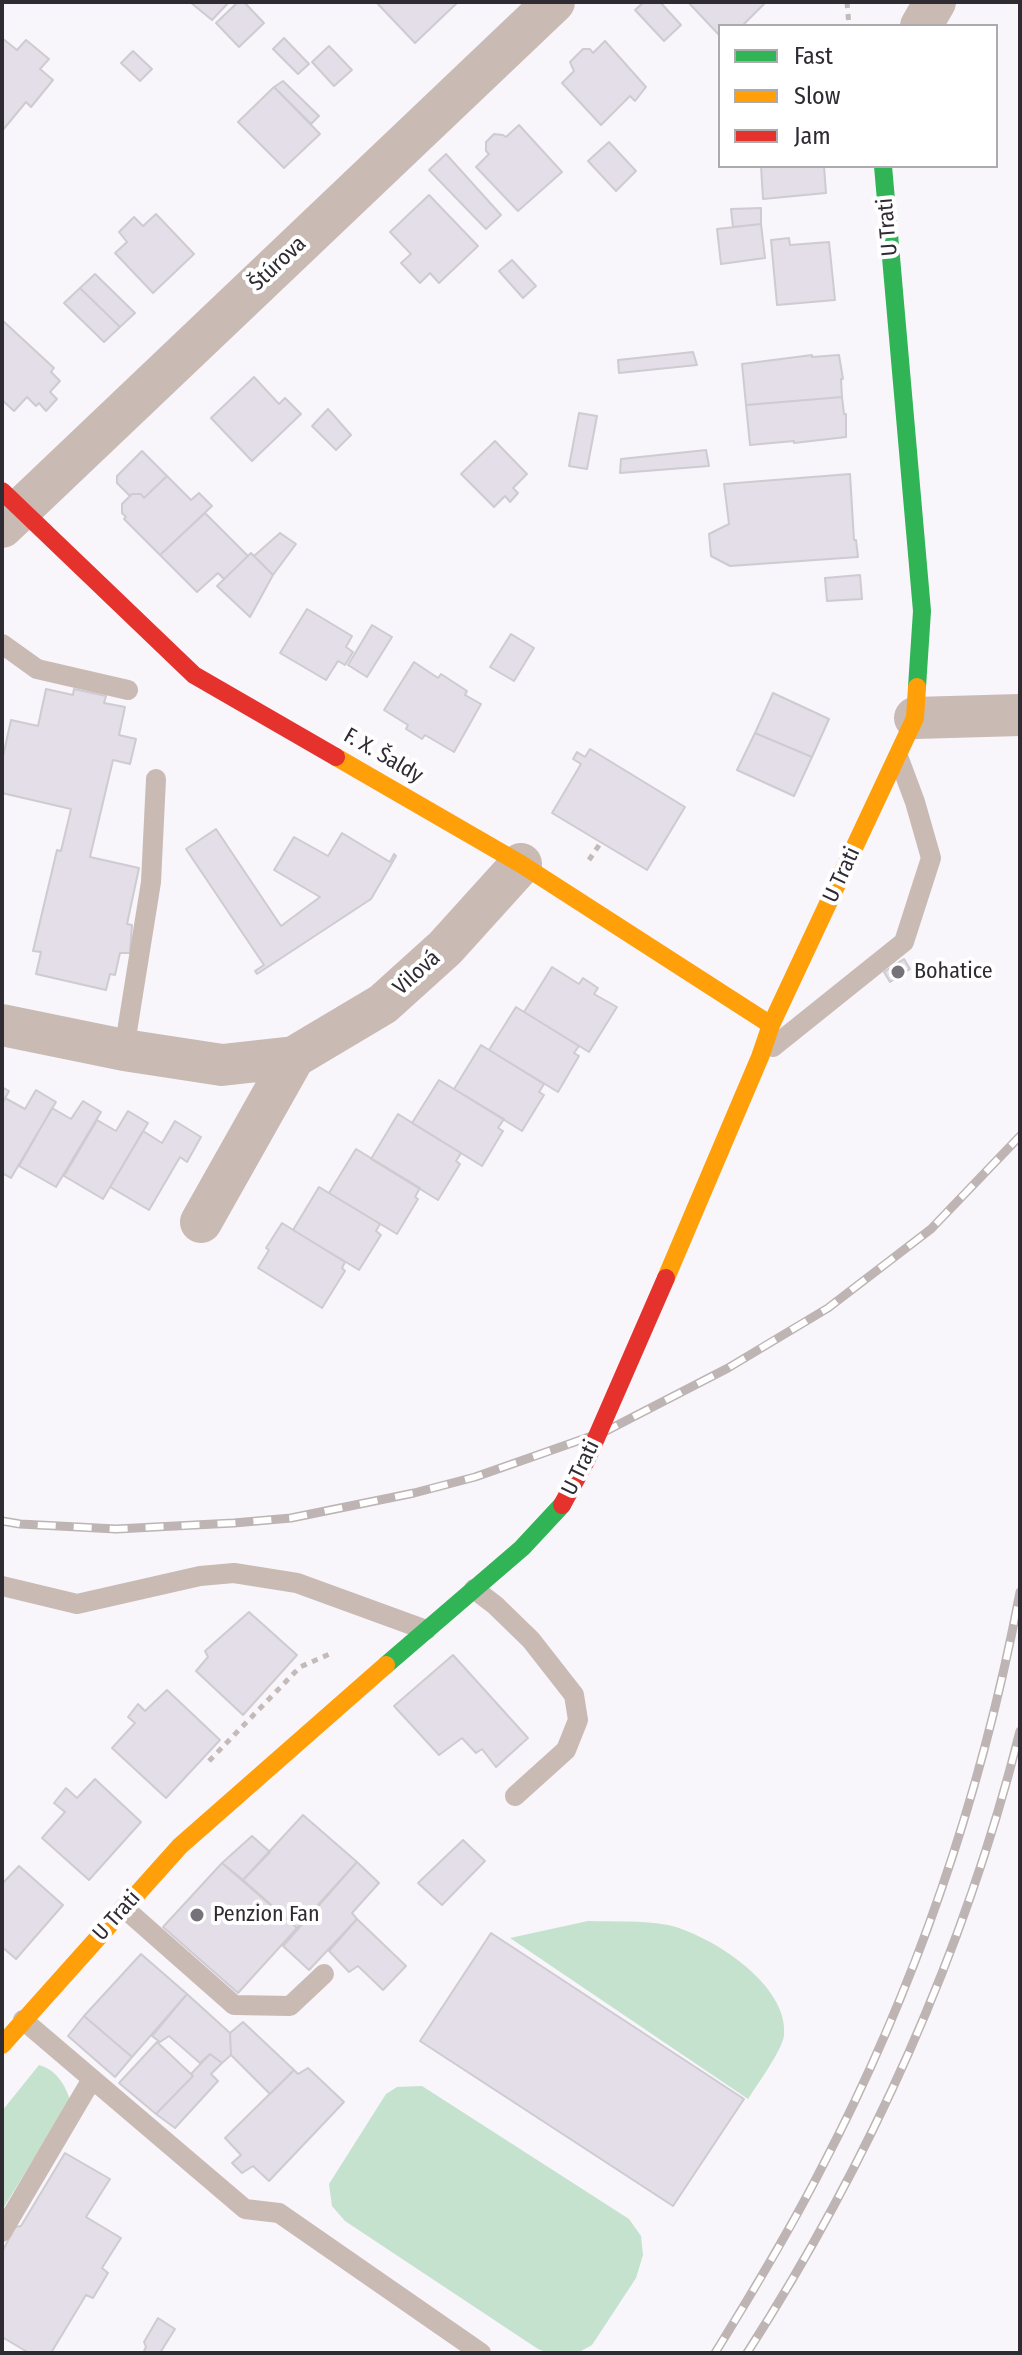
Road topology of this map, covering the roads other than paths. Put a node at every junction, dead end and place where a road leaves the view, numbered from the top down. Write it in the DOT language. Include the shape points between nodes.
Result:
graph roads {
  1 [pos="554,2"];
  2 [pos="935,2"];
  3 [pos="922,24"];
  4 [pos="883,168"];
  5 [pos="8,508"];
  6 [pos="2,644"];
  7 [pos="128,690"];
  8 [pos="1020,715"];
  9 [pos="915,718"];
  10 [pos="898,756"];
  11 [pos="156,779"];
  12 [pos="521,864"];
  13 [pos="2,1025"];
  14 [pos="771,1025"];
  15 [pos="124,1050"];
  16 [pos="294,1057"];
  17 [pos="760,1057"];
  18 [pos="201,1222"];
  19 [pos="2,1586"];
  20 [pos="474,1589"];
  21 [pos="426,1630"];
  22 [pos="515,1796"];
  23 [pos="124,1908"];
  24 [pos="324,1974"];
  25 [pos="23,2020"];
  26 [pos="2,2045"];
  27 [pos="92,2079"];
  28 [pos="2,2232"];
  29 [pos="481,2353"];
  1 -- 5 [label="street, Štúrova"];
  2 -- 3 [label="street"];
  4 -- 9 [label="street, U Trati" via="922,611"];
  5 -- 12 [label="street, F. X. Šaldy" via="194,675"];
  6 -- 7 [label="lane" via="37,669"];
  8 -- 9 [label="street"];
  9 -- 10 [label="street, U Trati"];
  10 -- 14 [label="street, U Trati"];
  10 -- 17 [label="lane" via="931,858 904,942"];
  11 -- 15 [label="lane" via="151,882"];
  12 -- 14 [label="street, F. X. Šaldy"];
  12 -- 16 [label="street, Vilová" via="445,948 383,1004"];
  13 -- 15 [label="street, Vilová"];
  14 -- 17 [label="street, U Trati"];
  15 -- 16 [label="street, Vilová" via="222,1065"];
  16 -- 18 [label="street, Vilová"];
  17 -- 20 [label="street, U Trati, bridge" via="587,1459 562,1505"];
  19 -- 21 [label="lane" via="77,1604 234,1573 297,1583"];
  20 -- 21 [label="street, U Trati"];
  20 -- 22 [label="lane" via="531,1640 574,1695 578,1720 566,1750"];
  21 -- 23 [label="street, U Trati" via="180,1846"];
  23 -- 24 [label="lane" via="234,2005 290,2006"];
  23 -- 25 [label="street, U Trati"];
  25 -- 26 [label="street, U Trati"];
  25 -- 27 [label="lane"];
  27 -- 28 [label="lane"];
  27 -- 29 [label="lane" via="245,2209 279,2213"];
}
